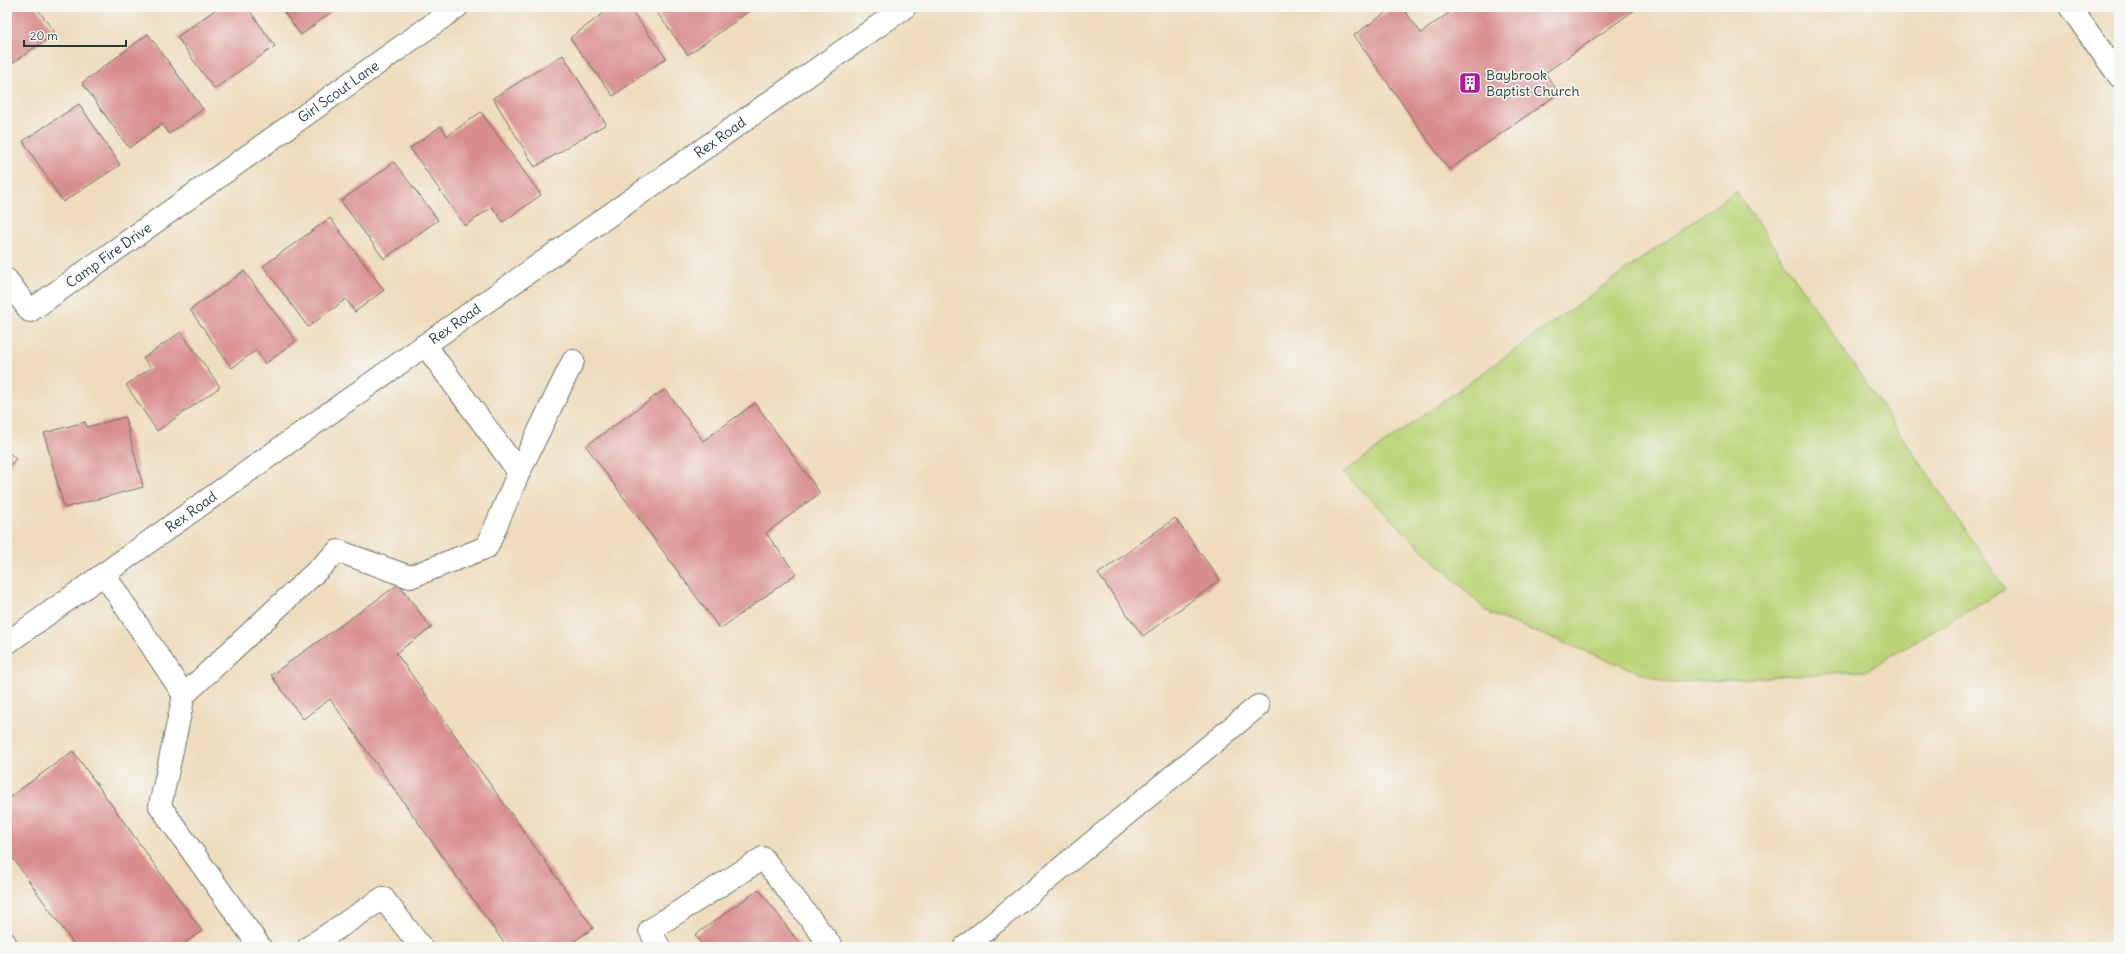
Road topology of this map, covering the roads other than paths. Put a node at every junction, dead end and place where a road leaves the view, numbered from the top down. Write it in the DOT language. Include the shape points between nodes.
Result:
graph roads {
  1 [pos="457,7"];
  2 [pos="905,7"];
  3 [pos="2070,7"];
  4 [pos="2119,76"];
  5 [pos="220,176"];
  6 [pos="7,280"];
  7 [pos="425,344"];
  8 [pos="573,361"];
  9 [pos="519,472"];
  10 [pos="104,574"];
  11 [pos="7,643"];
  12 [pos="184,695"];
  13 [pos="1258,706"];
  14 [pos="7,940"];
  15 [pos="12,947"];
  16 [pos="260,947"];
  17 [pos="309,947"];
  18 [pos="421,947"];
  19 [pos="659,947"];
  20 [pos="832,947"];
  21 [pos="965,947"];
  1 -- 5 [label="street, Girl Scout Lane"];
  2 -- 7 [label="street, Rex Road"];
  3 -- 4 [label="street"];
  5 -- 6 [label="street, Camp Fire Drive" via="30,311"];
  7 -- 9 [label="street"];
  7 -- 10 [label="street, Rex Road"];
  8 -- 9 [label="street"];
  9 -- 12 [label="street" via="487,547 410,577 338,551"];
  10 -- 11 [label="street, Rex Road"];
  10 -- 12 [label="street"];
  12 -- 16 [label="street" via="160,806"];
  13 -- 21 [label="street"];
  14 -- 15 [label="lane"];
  17 -- 18 [label="street" via="383,898"];
  19 -- 20 [label="street" via="650,930 763,858"];
}
